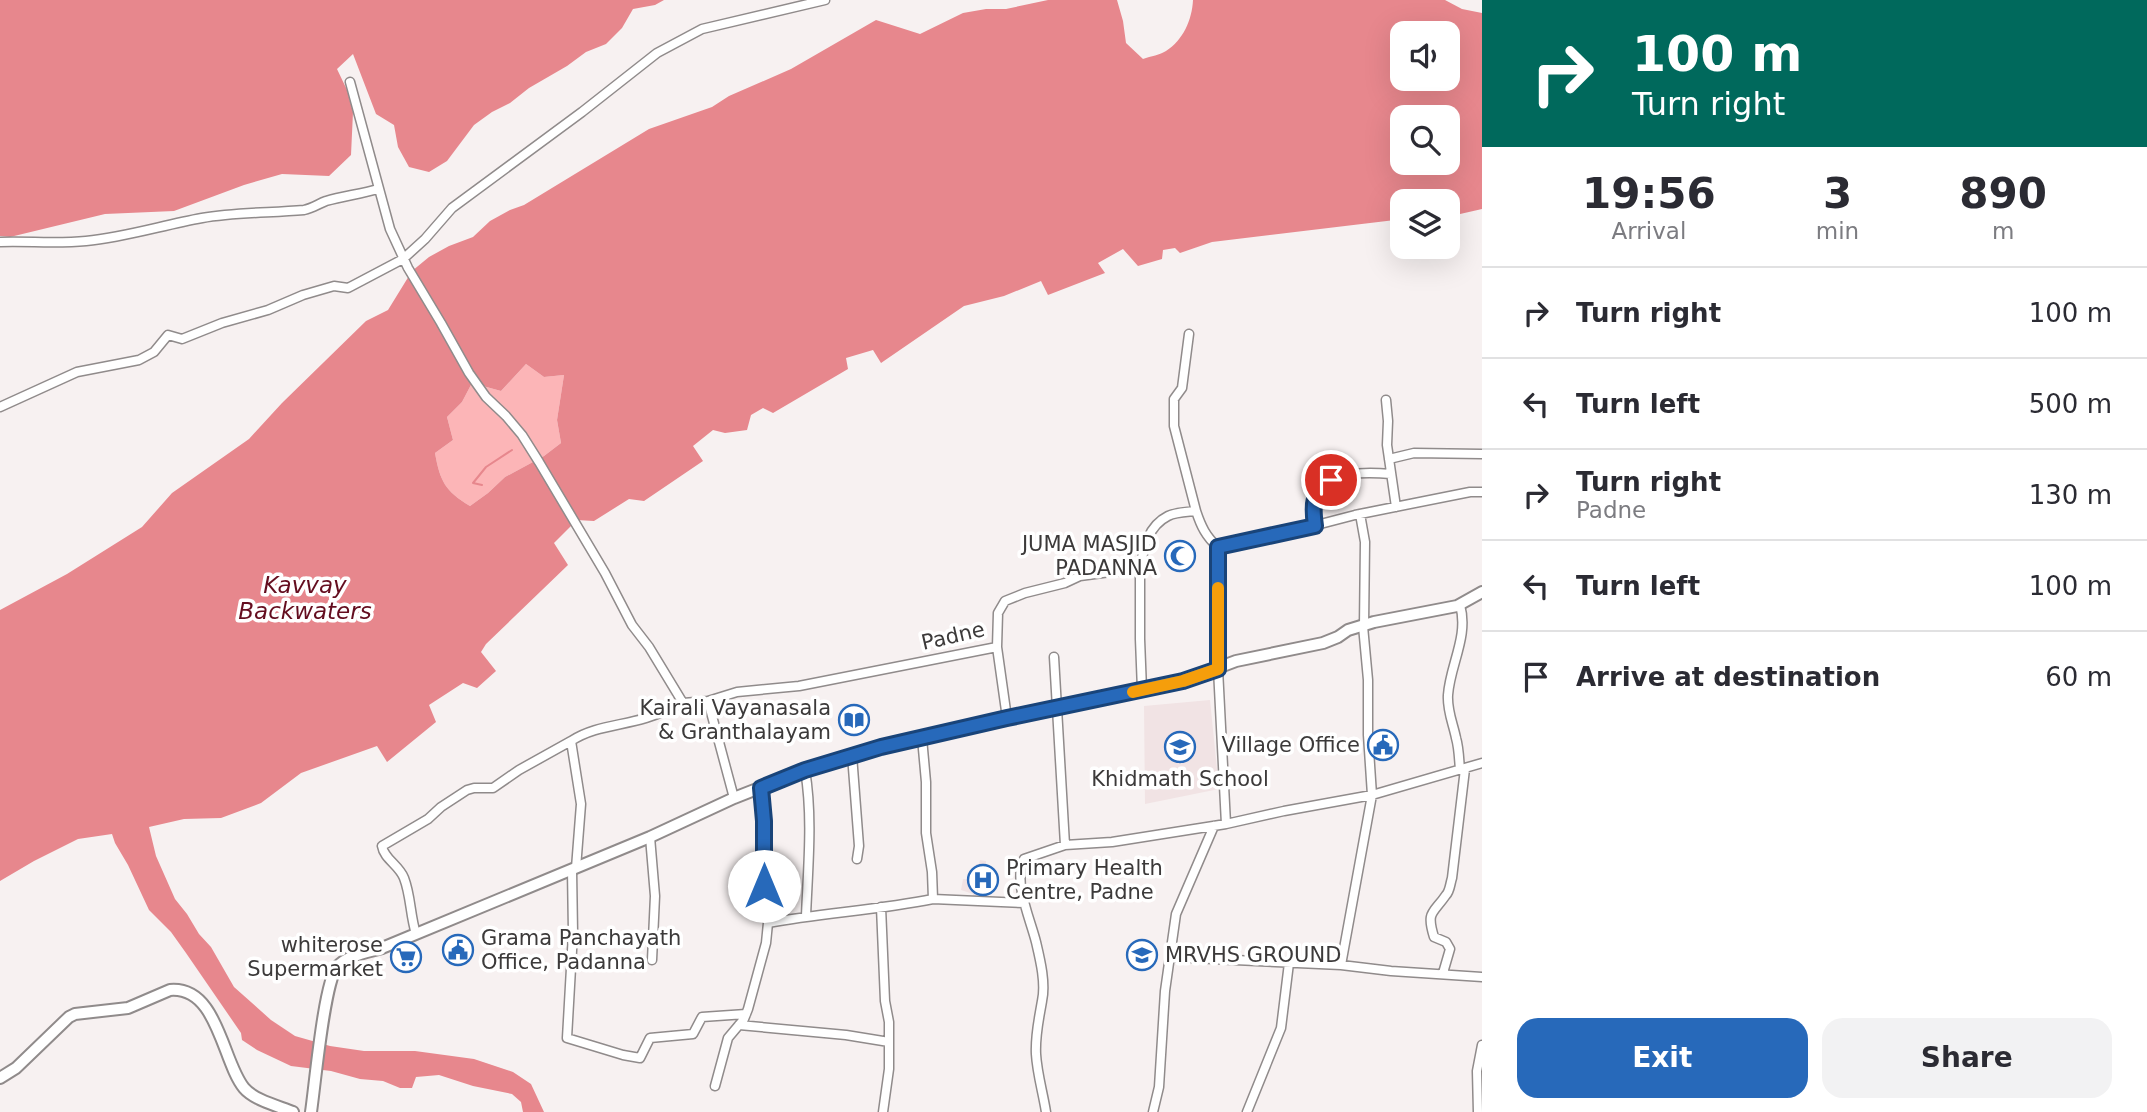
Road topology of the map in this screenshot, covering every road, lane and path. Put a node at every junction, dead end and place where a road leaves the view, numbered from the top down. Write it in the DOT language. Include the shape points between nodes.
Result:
graph roads {
  1 [pos="825,0"];
  2 [pos="350,82"];
  3 [pos="379,189"];
  4 [pos="0,243"];
  5 [pos="403,258"];
  6 [pos="1189,334"];
  7 [pos="1386,400"];
  8 [pos="0,407"];
  9 [pos="1482,454"];
  10 [pos="1390,459"];
  11 [pos="1391,474"];
  12 [pos="1482,492"];
  13 [pos="1395,507"];
  14 [pos="1196,511"];
  15 [pos="1360,514"];
  16 [pos="1315,526"];
  17 [pos="1218,547"];
  18 [pos="1140,568"];
  19 [pos="1482,592"];
  20 [pos="1460,605"];
  21 [pos="1364,626"];
  22 [pos="997,647"];
  23 [pos="1054,657"];
  24 [pos="1218,669"];
  25 [pos="1142,690"];
  26 [pos="708,701"];
  27 [pos="682,703"];
  28 [pos="1058,707"];
  29 [pos="1007,718"];
  30 [pos="922,738"];
  31 [pos="571,741"];
  32 [pos="852,755"];
  33 [pos="1482,763"];
  34 [pos="1462,769"];
  35 [pos="805,770"];
  36 [pos="761,788"];
  37 [pos="1372,795"];
  38 [pos="734,798"];
  39 [pos="1226,824"];
  40 [pos="1214,825"];
  41 [pos="650,837"];
  42 [pos="1065,845"];
  43 [pos="857,859"];
  44 [pos="574,869"];
  45 [pos="933,899"];
  46 [pos="1024,903"];
  47 [pos="881,907"];
  48 [pos="806,916"];
  49 [pos="768,923"];
  50 [pos="416,934"];
  51 [pos="1170,957"];
  52 [pos="652,960"];
  53 [pos="1289,963"];
  54 [pos="1341,965"];
  55 [pos="1443,973"];
  56 [pos="1482,977"];
  57 [pos="746,1014"];
  58 [pos="739,1025"];
  59 [pos="889,1041"];
  60 [pos="1482,1045"];
  61 [pos="0,1078"];
  62 [pos="715,1086"];
  63 [pos="293,1112"];
  64 [pos="311,1112"];
  65 [pos="883,1112"];
  66 [pos="1046,1112"];
  67 [pos="1153,1112"];
  68 [pos="1247,1112"];
  69 [pos="1478,1112"];
  1 -- 5 [label="street" via="702,29 657,53 452,208"];
  2 -- 3 [label="street"];
  3 -- 4 [label="street" via="304,210 205,217 122,236 63,243"];
  3 -- 5 [label="street"];
  5 -- 8 [label="street" via="348,288 334,286 303,295 182,339 168,335 139,360 76,372"];
  5 -- 27 [label="street" via="469,373 522,435"];
  6 -- 14 [label="street" via="1182,388 1174,399 1174,426"];
  7 -- 10 [label="street"];
  9 -- 10 [label="street" via="1414,453"];
  10 -- 11 [label="street"];
  11 -- 13 [label="street"];
  11 -- 16 [label="street" via="1359,474 1322,486 1315,496"];
  12 -- 13 [label="street"];
  13 -- 15 [label="street"];
  14 -- 17 [label="street" via="1201,526"];
  14 -- 18 [label="street" via="1169,515 1153,528"];
  15 -- 16 [label="street"];
  15 -- 21 [label="street" via="1365,542"];
  16 -- 17 [label="street"];
  17 -- 24 [label="street"];
  18 -- 22 [label="street, Padne" via="1080,576 1005,601 998,613"];
  18 -- 25 [label="street"];
  19 -- 20 [label="main road"];
  20 -- 21 [label="main road"];
  20 -- 34 [label="street" via="1458,656 1451,674 1448,713"];
  21 -- 24 [label="main road" via="1323,643"];
  21 -- 37 [label="street"];
  22 -- 26 [label="street, Padne" via="799,685 737,692"];
  22 -- 29 [label="street"];
  23 -- 28 [label="street"];
  24 -- 25 [label="main road"];
  24 -- 39 [label="street"];
  25 -- 28 [label="main road"];
  26 -- 27 [label="street, Padne"];
  26 -- 38 [label="street"];
  27 -- 31 [label="street, Padne" via="645,718 601,727"];
  28 -- 29 [label="main road"];
  28 -- 42 [label="street"];
  29 -- 30 [label="main road"];
  30 -- 32 [label="main road"];
  30 -- 45 [label="street"];
  31 -- 44 [label="street" via="580,804"];
  31 -- 50 [label="street, Padne" via="493,788 467,790 382,846 403,875"];
  32 -- 35 [label="main road"];
  32 -- 43 [label="street"];
  33 -- 34 [label="street"];
  34 -- 37 [label="street"];
  34 -- 55 [label="street" via="1452,878 1448,894 1435,906 1429,922 1434,937 1447,942 1450,949"];
  35 -- 36 [label="main road"];
  35 -- 48 [label="street" via="809,839"];
  36 -- 38 [label="main road"];
  36 -- 49 [label="street"];
  37 -- 39 [label="street"];
  37 -- 54 [label="street"];
  38 -- 41 [label="main road"];
  39 -- 40 [label="street"];
  40 -- 42 [label="street"];
  40 -- 51 [label="street" via="1176,914"];
  41 -- 44 [label="main road"];
  41 -- 52 [label="street" via="655,896"];
  42 -- 46 [label="street" via="1024,859 1020,867"];
  44 -- 50 [label="main road"];
  44 -- 57 [label="street" via="567,1038 640,1058 650,1038 692,1034 702,1017"];
  45 -- 46 [label="street"];
  45 -- 47 [label="street"];
  46 -- 66 [label="street" via="1042,981 1036,1056"];
  47 -- 48 [label="street"];
  47 -- 59 [label="street"];
  48 -- 49 [label="street"];
  49 -- 57 [label="street"];
  50 -- 64 [label="main road" via="337,968 326,1004"];
  51 -- 53 [label="street"];
  51 -- 67 [label="street"];
  53 -- 54 [label="street"];
  53 -- 68 [label="street" via="1281,1028"];
  54 -- 55 [label="street"];
  55 -- 56 [label="street"];
  57 -- 58 [label="street"];
  58 -- 59 [label="street"];
  58 -- 62 [label="street" via="728,1038"];
  59 -- 65 [label="street"];
  60 -- 69 [label="street"];
  61 -- 63 [label="main road" via="75,1014 128,1008 177,990 203,1004 246,1091"];
}
